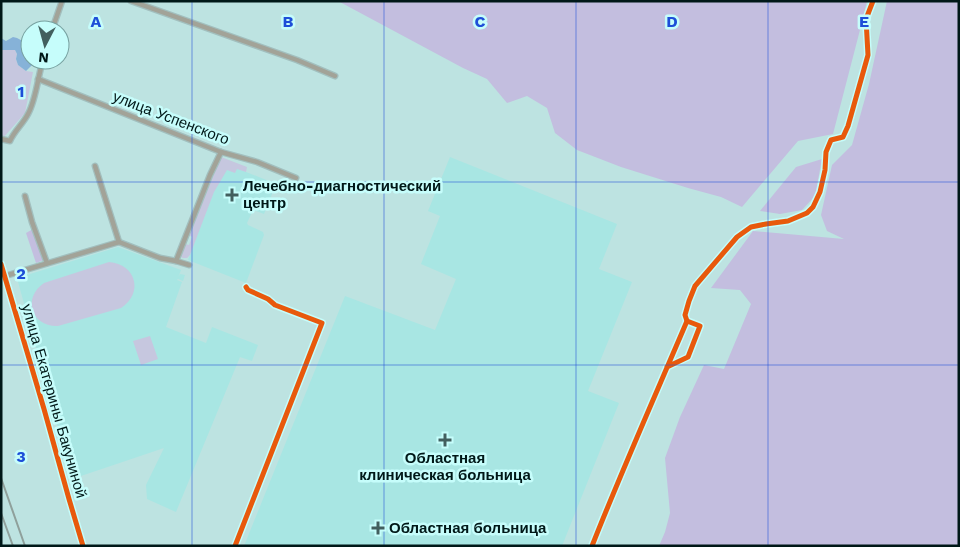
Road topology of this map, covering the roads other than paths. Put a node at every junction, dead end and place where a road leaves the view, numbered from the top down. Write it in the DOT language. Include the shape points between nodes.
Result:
graph roads {
  1 [pos="62,1"];
  2 [pos="131,1"];
  3 [pos="873,1"];
  4 [pos="55,20"];
  5 [pos="40,70"];
  6 [pos="334,76"];
  7 [pos="38,79"];
  8 [pos="1,139"];
  9 [pos="221,152"];
  10 [pos="95,166"];
  11 [pos="296,178"];
  12 [pos="25,196"];
  13 [pos="118,242"];
  14 [pos="176,261"];
  15 [pos="47,263"];
  16 [pos="1,264"];
  17 [pos="189,265"];
  18 [pos="5,276"];
  19 [pos="246,287"];
  20 [pos="687,322"];
  21 [pos="667,367"];
  22 [pos="83,546"];
  23 [pos="235,546"];
  24 [pos="592,546"];
  1 -- 4 [label="street"];
  2 -- 6 [label="street"];
  3 -- 20 [label="street" via="866,19 868,55 848,126 843,137 831,140 820,192 813,207 795,219 750,227 737,237 695,286 688,301"];
  5 -- 7 [label="street"];
  7 -- 8 [label="street" via="27,116 10,141"];
  7 -- 9 [label="street, улица Успенского"];
  9 -- 11 [label="street, улица Успенского"];
  9 -- 14 [label="street"];
  10 -- 13 [label="street"];
  12 -- 15 [label="street"];
  13 -- 14 [label="street"];
  13 -- 15 [label="street"];
  14 -- 17 [label="street"];
  15 -- 18 [label="street"];
  16 -- 18 [label="street, улица Екатерины Бакуниной"];
  18 -- 22 [label="street, улица Екатерины Бакуниной"];
  19 -- 23 [label="street" via="275,305 322,323"];
  20 -- 21 [label="street"];
  20 -- 21 [label="street" via="700,326 688,357"];
  21 -- 24 [label="street"];
}
